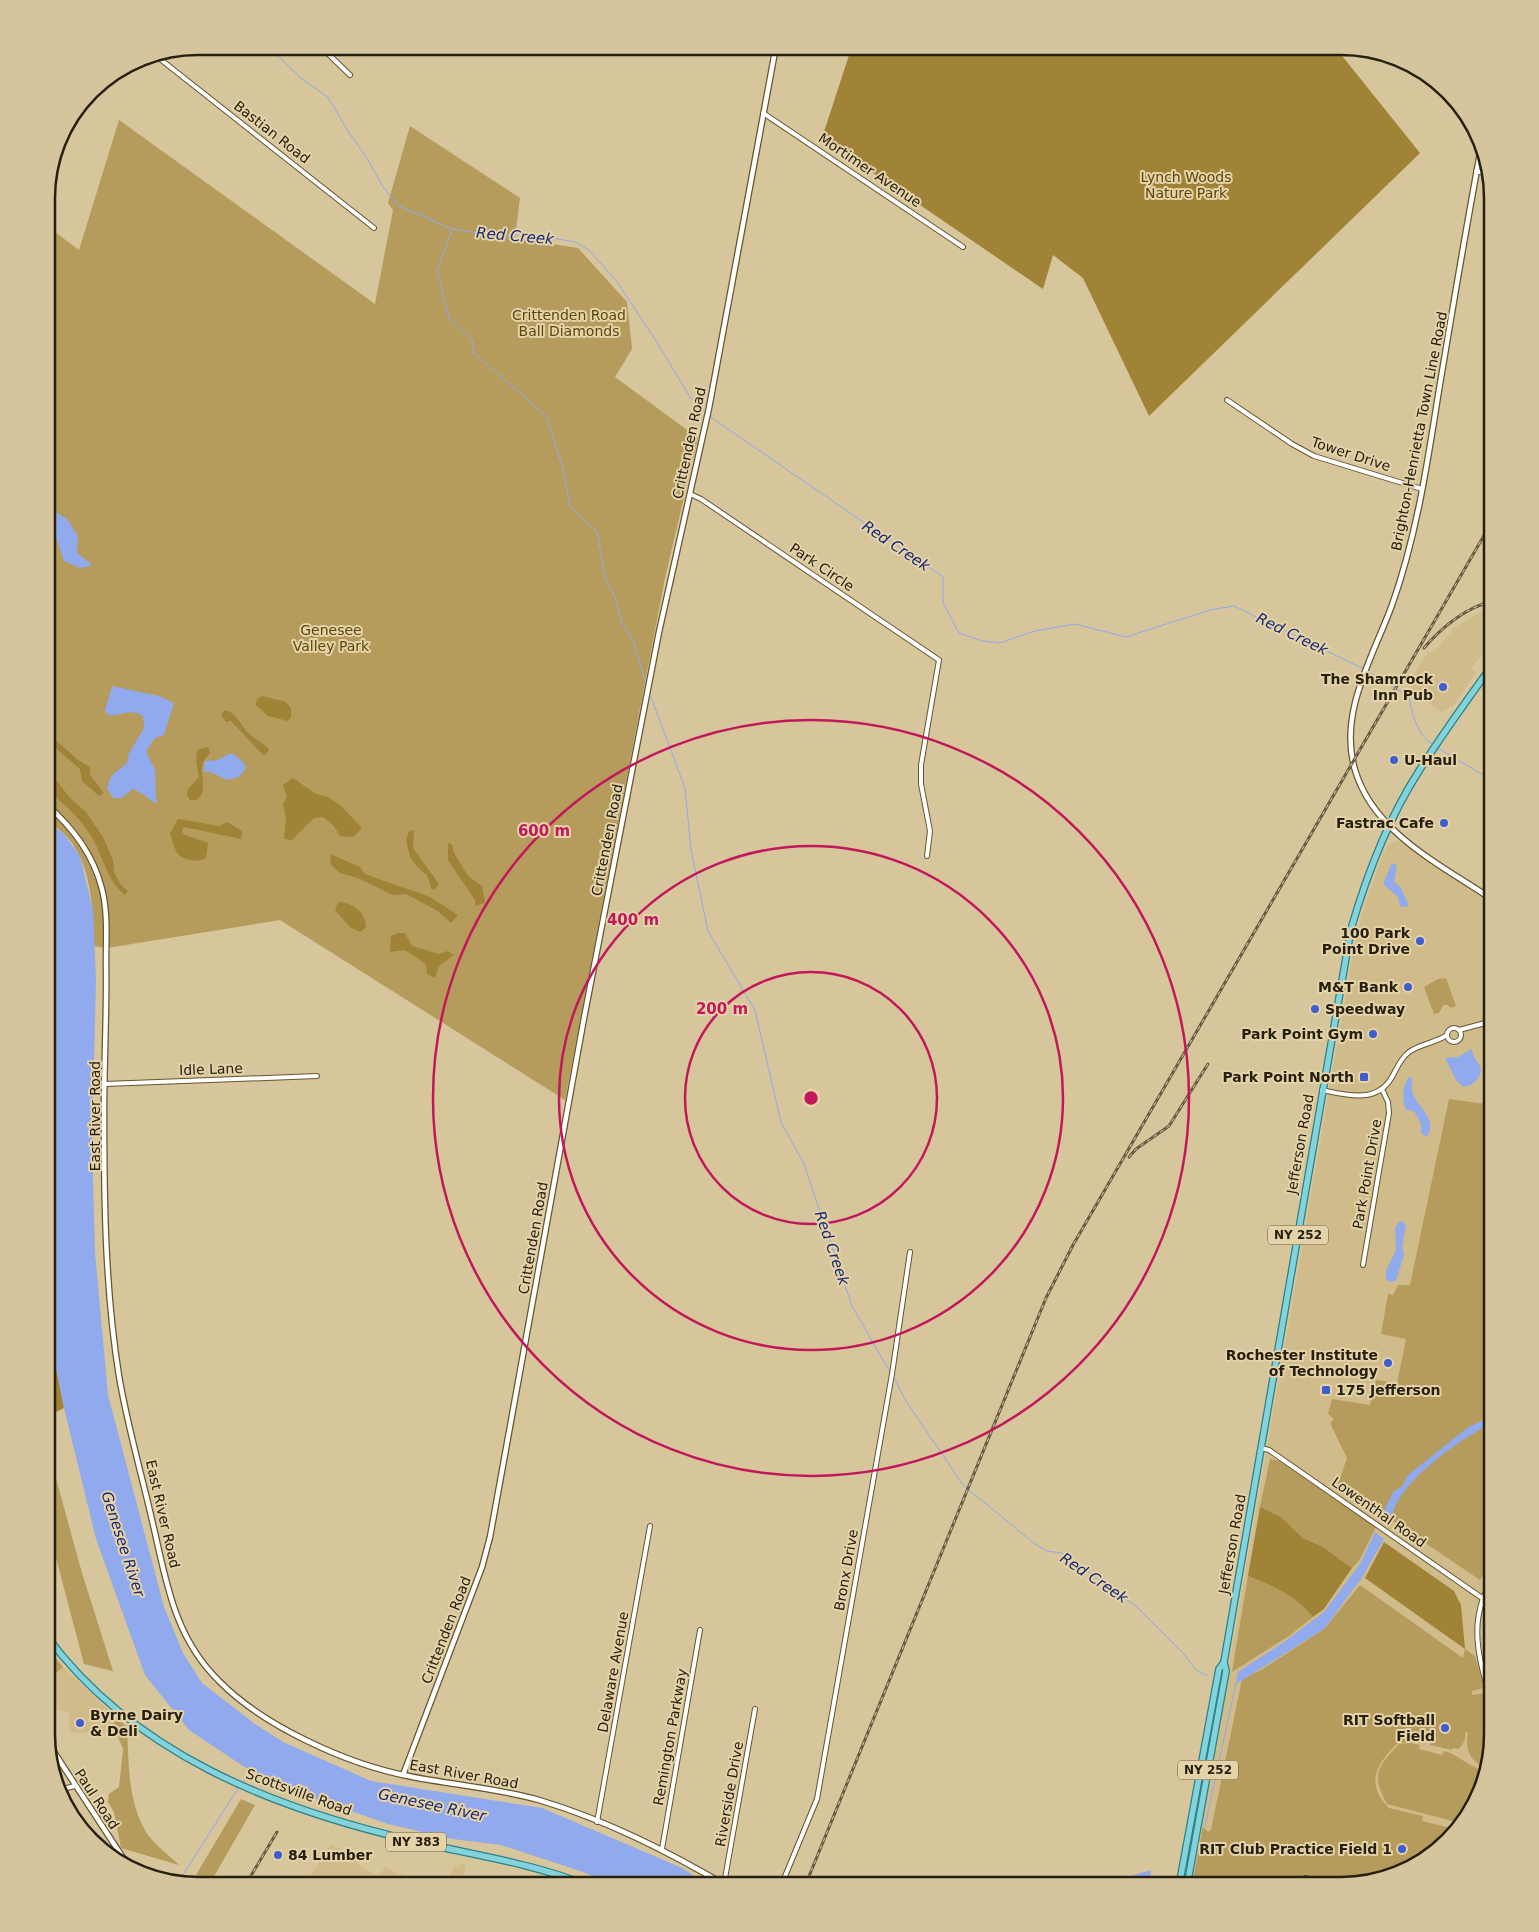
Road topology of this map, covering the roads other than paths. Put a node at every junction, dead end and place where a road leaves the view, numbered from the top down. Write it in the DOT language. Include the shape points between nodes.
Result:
graph roads {
  1 [pos="329,55"];
  2 [pos="774,55"];
  3 [pos="162,60"];
  4 [pos="350,75"];
  5 [pos="763,113"];
  6 [pos="1478,159"];
  7 [pos="1476,171"];
  8 [pos="1482,172"];
  9 [pos="374,228"];
  10 [pos="962,247"];
  11 [pos="1227,400"];
  12 [pos="1422,489"];
  13 [pos="690,494"];
  14 [pos="1484,677"];
  15 [pos="55,813"];
  16 [pos="1389,826"];
  17 [pos="927,856"];
  18 [pos="1484,894"];
  19 [pos="1484,1024"];
  20 [pos="1460,1033"];
  21 [pos="1448,1037"];
  22 [pos="317,1076"];
  23 [pos="105,1084"];
  24 [pos="1382,1089"];
  25 [pos="1322,1090"];
  26 [pos="910,1252"];
  27 [pos="1363,1264"];
  28 [pos="1261,1448"];
  29 [pos="650,1526"];
  30 [pos="1484,1594"];
  31 [pos="1482,1598"];
  32 [pos="700,1630"];
  33 [pos="55,1646"];
  34 [pos="1224,1662"];
  35 [pos="1484,1671"];
  36 [pos="755,1709"];
  37 [pos="57,1758"];
  38 [pos="404,1776"];
  39 [pos="75,1786"];
  40 [pos="66,1788"];
  41 [pos="597,1822"];
  42 [pos="662,1848"];
  43 [pos="119,1853"];
  44 [pos="562,1877"];
  45 [pos="712,1877"];
  46 [pos="727,1877"];
  47 [pos="785,1877"];
  48 [pos="1180,1877"];
  49 [pos="1188,1877"];
  1 -- 4 [label="street"];
  2 -- 5 [label="street, Crittenden Road"];
  3 -- 9 [label="street, Bastian Road"];
  5 -- 10 [label="street, Mortimer Avenue" via="772,116"];
  5 -- 13 [label="street, Crittenden Road"];
  6 -- 7 [label="street, Brighton-Henrietta Town Line Road"];
  7 -- 8 [label="street"];
  7 -- 12 [label="street, Brighton-Henrietta Town Line Road"];
  11 -- 12 [label="street, Tower Drive" via="1314,456"];
  12 -- 16 [label="street, Brighton-Henrietta Town Line Road" via="1403,572 1362,683 1351,723 1353,761 1367,799"];
  13 -- 17 [label="street, Park Circle" via="939,660 921,765 921,784 930,832"];
  13 -- 38 [label="street, Crittenden Road" via="660,626 586,1010 490,1537 482,1567"];
  14 -- 16 [label="main road, Jefferson Road / NY 252" via="1408,788"];
  15 -- 23 [label="street, East River Road" via="75,833 94,866 104,898"];
  16 -- 18 [label="street, Brighton-Henrietta Town Line Road"];
  16 -- 25 [label="main road, Jefferson Road / NY 252" via="1370,869 1351,929"];
  19 -- 20 [label="street"];
  20 -- 21 [label="street" via="1457,1041"];
  20 -- 21 [label="street" via="1452,1028"];
  21 -- 24 [label="street" via="1408,1053"];
  22 -- 23 [label="street, Idle Lane"];
  23 -- 38 [label="street, East River Road" via="106,1232 120,1378 172,1606 180,1625 190,1645 218,1681 257,1712 324,1748"];
  24 -- 25 [label="street" via="1360,1096"];
  24 -- 27 [label="street, Park Point Drive" via="1389,1113"];
  25 -- 28 [label="main road, Jefferson Road / NY 252"];
  26 -- 47 [label="street, Bronx Drive" via="817,1799"];
  28 -- 31 [label="street, Lowenthal Road" via="1269,1450"];
  28 -- 34 [label="main road, Jefferson Road / NY 252"];
  29 -- 41 [label="street, Delaware Avenue"];
  30 -- 31 [label="street"];
  31 -- 35 [label="street" via="1475,1637"];
  32 -- 42 [label="street, Remington Parkway"];
  33 -- 44 [label="main road, Scottsville Road / NY 383" via="90,1687 133,1724 172,1751 232,1781 306,1810 370,1830 532,1867"];
  34 -- 48 [label="main road, Jefferson Road / NY 252" via="1219,1669"];
  34 -- 49 [label="main road, Jefferson Road / NY 252" via="1226,1671"];
  36 -- 46 [label="street, Riverside Drive"];
  37 -- 39 [label="street, Paul Road"];
  38 -- 41 [label="street, East River Road" via="539,1800"];
  39 -- 40 [label="street"];
  39 -- 43 [label="street, Paul Road"];
  41 -- 42 [label="street, East River Road"];
  42 -- 45 [label="street, East River Road"];
}
